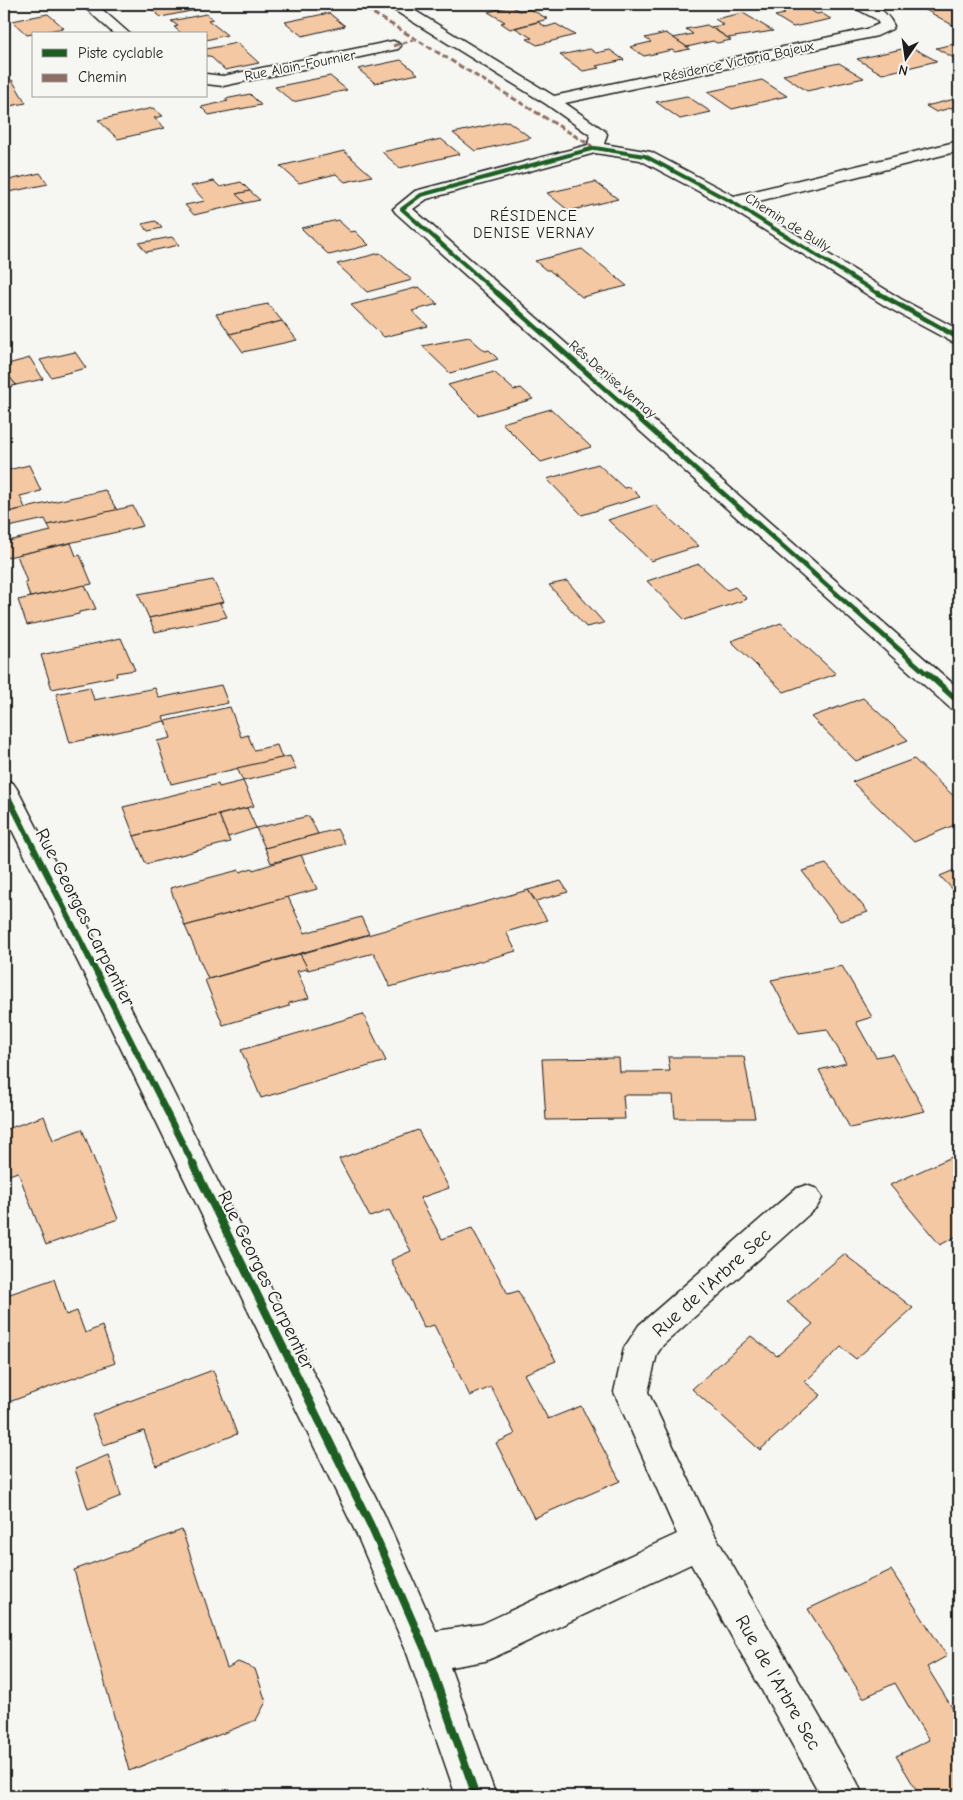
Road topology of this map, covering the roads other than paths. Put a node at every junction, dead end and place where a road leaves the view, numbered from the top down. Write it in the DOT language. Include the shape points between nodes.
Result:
graph roads {
  1 [pos="88,4"];
  2 [pos="394,4"];
  3 [pos="858,4"];
  4 [pos="121,32"];
  5 [pos="393,46"];
  6 [pos="208,79"];
  7 [pos="552,101"];
  8 [pos="959,146"];
  9 [pos="595,148"];
  10 [pos="732,202"];
  11 [pos="955,332"];
  12 [pos="959,702"];
  13 [pos="4,789"];
  14 [pos="806,1198"];
  15 [pos="699,1542"];
  16 [pos="426,1652"];
  17 [pos="476,1796"];
  18 [pos="843,1796"];
  1 -- 4 [label="street"];
  2 -- 7 [label="street"];
  3 -- 7 [label="street, Résidence Victoria Bajeux" via="882,16 887,26 872,33"];
  5 -- 6 [label="street, Rue Alain-Fournier" via="223,81"];
  7 -- 9 [label="street" via="599,134"];
  8 -- 10 [label="street"];
  9 -- 10 [label="street, Chemin de Bully" via="645,156"];
  9 -- 12 [label="street, Rés Denise Vernay" via="421,195 402,209"];
  10 -- 11 [label="street, Chemin de Bully" via="894,303"];
  13 -- 16 [label="street, Rue Georges Carpentier" via="126,1028 366,1517"];
  14 -- 15 [label="street, Rue de l'Arbre Sec" via="651,1334 641,1348 631,1392"];
  15 -- 16 [label="street" via="485,1642"];
  15 -- 18 [label="street, Rue de l'Arbre Sec"];
  16 -- 17 [label="street, Rue Georges Carpentier"];
}
